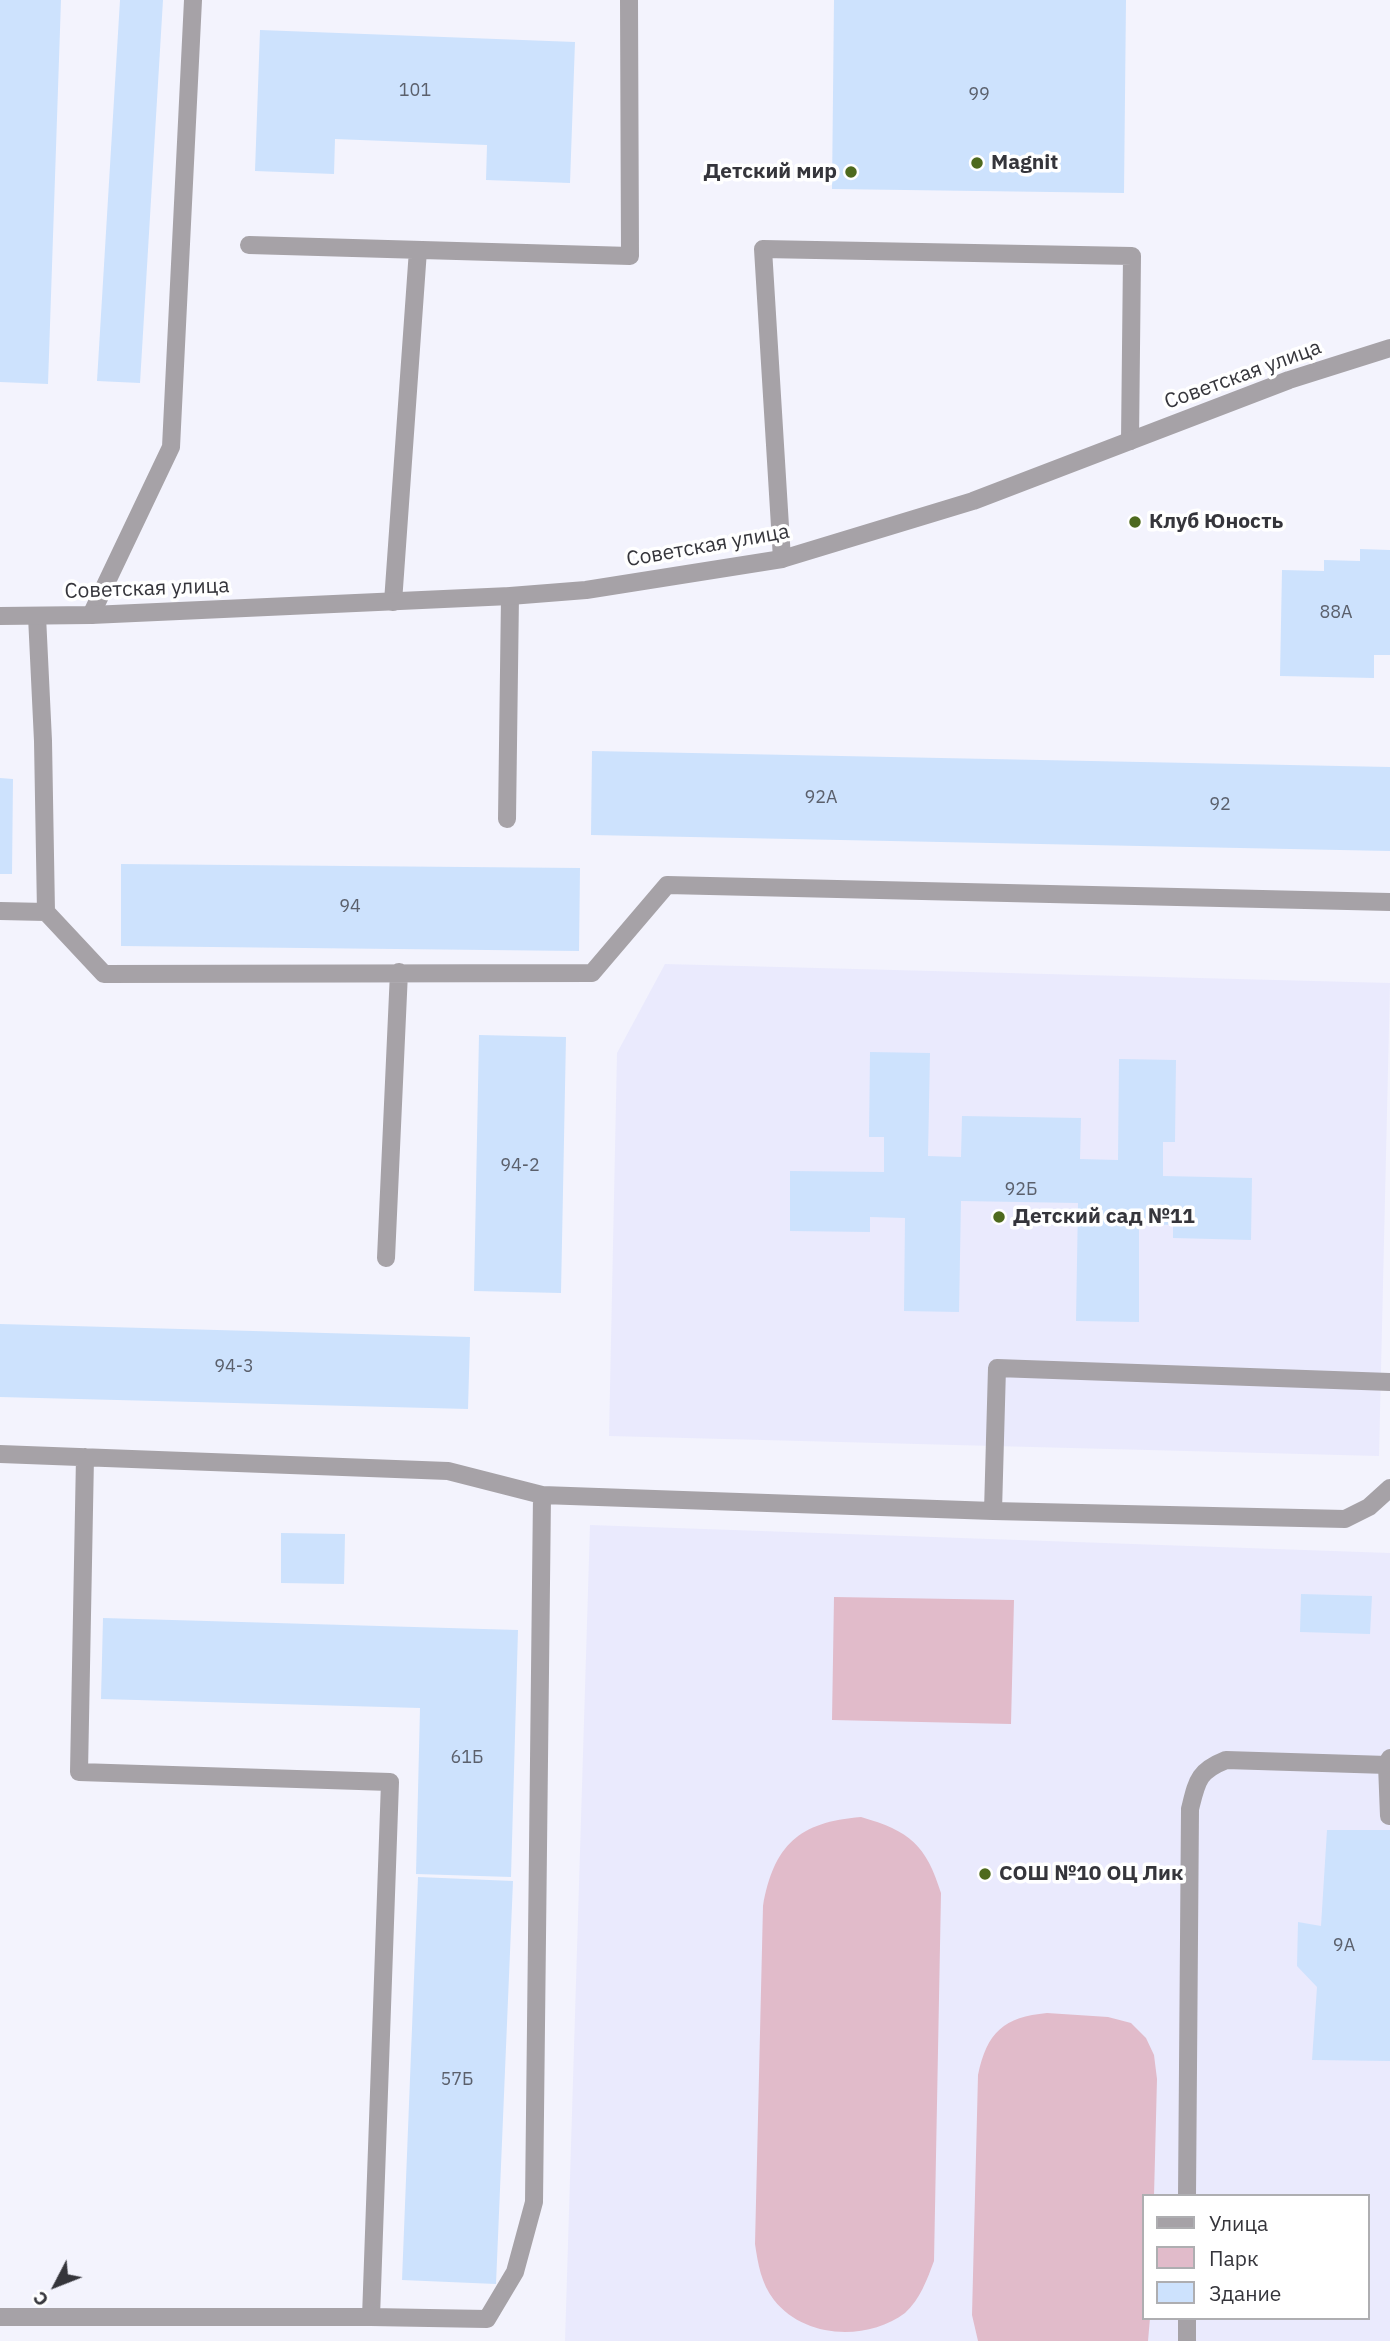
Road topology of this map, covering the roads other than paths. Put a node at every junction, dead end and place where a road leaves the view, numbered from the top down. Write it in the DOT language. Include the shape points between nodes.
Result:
graph roads {
  1 [pos="193,0"];
  2 [pos="629,0"];
  3 [pos="249,245"];
  4 [pos="418,250"];
  5 [pos="1390,348"];
  6 [pos="1130,441"];
  7 [pos="782,559"];
  8 [pos="510,596"];
  9 [pos="393,602"];
  10 [pos="0,615"];
  11 [pos="91,615"];
  12 [pos="37,616"];
  13 [pos="507,818"];
  14 [pos="1390,902"];
  15 [pos="0,911"];
  16 [pos="46,912"];
  17 [pos="399,972"];
  18 [pos="386,1258"];
  19 [pos="1390,1382"];
  20 [pos="0,1454"];
  21 [pos="85,1457"];
  22 [pos="1390,1488"];
  23 [pos="542,1495"];
  24 [pos="993,1511"];
  25 [pos="1389,1761"];
  26 [pos="1389,1816"];
  27 [pos="1187,2194"];
  28 [pos="371,2317"];
  29 [pos="0,2318"];
  30 [pos="1187,2320"];
  31 [pos="1186,2341"];
  1 -- 11 [label="street" via="171,447"];
  2 -- 4 [label="street" via="630,256"];
  3 -- 4 [label="street"];
  4 -- 9 [label="street"];
  5 -- 6 [label="street, Советская улица" via="1289,380"];
  6 -- 7 [label="street, Советская улица" via="973,501"];
  6 -- 7 [label="street" via="1132,256 763,250"];
  7 -- 8 [label="street, Советская улица" via="586,590"];
  8 -- 9 [label="street, Советская улица"];
  8 -- 13 [label="street"];
  9 -- 11 [label="street, Советская улица"];
  10 -- 12 [label="street, Советская улица"];
  11 -- 12 [label="street, Советская улица"];
  12 -- 16 [label="street"];
  14 -- 17 [label="street" via="667,885 592,973"];
  15 -- 16 [label="street"];
  16 -- 17 [label="street" via="104,974"];
  17 -- 18 [label="street"];
  19 -- 24 [label="street" via="997,1368"];
  20 -- 21 [label="street"];
  21 -- 23 [label="street" via="448,1471"];
  21 -- 28 [label="street" via="79,1772 390,1782"];
  22 -- 24 [label="street" via="1369,1507 1345,1519"];
  23 -- 24 [label="street"];
  23 -- 28 [label="street" via="534,2202 515,2272 487,2319"];
  25 -- 26 [label="street"];
  25 -- 27 [label="street" via="1226,1760 1208,1768 1196,1785 1190,1810"];
  28 -- 29 [label="street"];
  30 -- 31 [label="street"];
}
